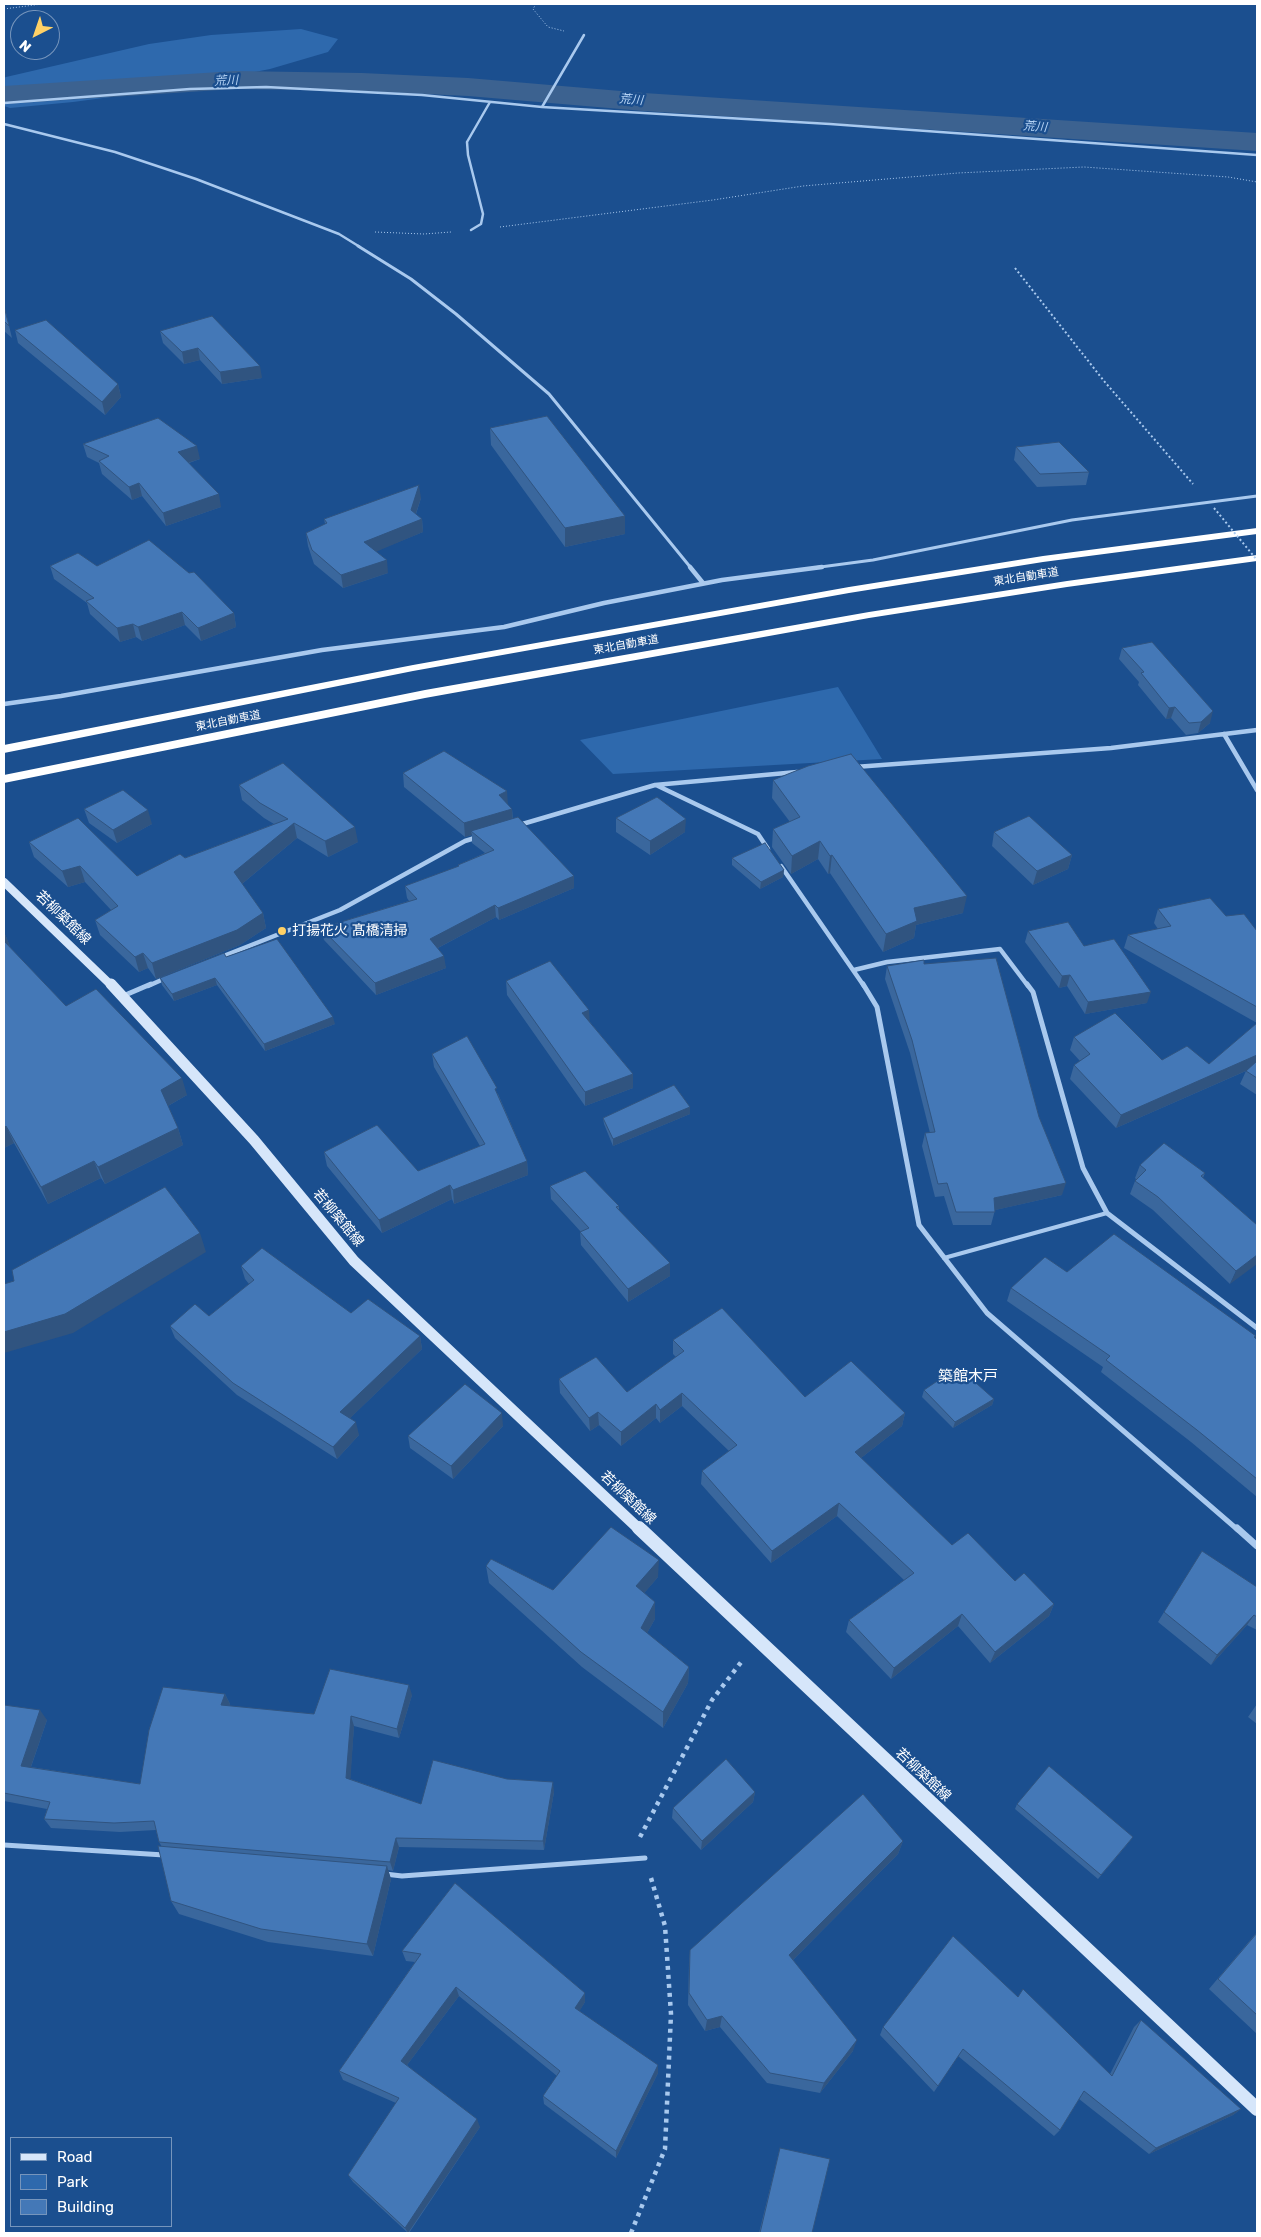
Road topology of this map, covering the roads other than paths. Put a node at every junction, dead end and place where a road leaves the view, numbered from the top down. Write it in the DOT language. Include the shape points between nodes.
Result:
graph roads {
  1 [pos="584,35"];
  2 [pos="490,102"];
  3 [pos="4,104"];
  4 [pos="542,107"];
  5 [pos="4,124"];
  6 [pos="1257,155"];
  7 [pos="471,230"];
  8 [pos="1257,496"];
  9 [pos="1257,531"];
  10 [pos="1257,559"];
  11 [pos="703,583"];
  12 [pos="4,704"];
  13 [pos="1257,730"];
  14 [pos="1224,734"];
  15 [pos="4,749"];
  16 [pos="850,767"];
  17 [pos="801,772"];
  18 [pos="4,779"];
  19 [pos="655,785"];
  20 [pos="1257,790"];
  21 [pos="512,827"];
  22 [pos="484,836"];
  23 [pos="4,882"];
  24 [pos="213,960"];
  25 [pos="854,970"];
  26 [pos="168,978"];
  27 [pos="123,996"];
  28 [pos="1107,1213"];
  29 [pos="944,1258"];
  30 [pos="1257,1328"];
  31 [pos="1257,1546"];
  32 [pos="4,1845"];
  33 [pos="175,1856"];
  34 [pos="645,1858"];
  35 [pos="382,1874"];
  36 [pos="1257,2109"];
  1 -- 4 [label="street"];
  2 -- 3 [label="street" via="266,87"];
  2 -- 4 [label="street"];
  2 -- 7 [label="street" via="467,142 483,214 481,224"];
  4 -- 6 [label="street"];
  5 -- 11 [label="street" via="115,152 196,179 339,234 411,279 549,394"];
  8 -- 11 [label="street" via="1072,520 873,560"];
  9 -- 15 [label="highway, 東北自動車道" via="1043,559 849,590 413,668"];
  10 -- 18 [label="highway, 東北自動車道" via="869,615 425,694"];
  11 -- 12 [label="street" via="504,627 322,650"];
  13 -- 14 [label="street"];
  14 -- 16 [label="street" via="1111,748"];
  14 -- 20 [label="street"];
  17 -- 19 [label="street"];
  19 -- 21 [label="street"];
  19 -- 25 [label="street" via="758,834"];
  22 -- 24 [label="street" via="464,841 340,910"];
  23 -- 27 [label="main road, 若柳築館線"];
  25 -- 28 [label="street" via="887,962 1000,948 1033,992 1083,1168"];
  25 -- 29 [label="street" via="878,1007 919,1225"];
  26 -- 27 [label="street"];
  27 -- 36 [label="main road, 若柳築館線" via="254,1140 354,1261"];
  28 -- 29 [label="lane"];
  28 -- 30 [label="street"];
  29 -- 31 [label="street" via="987,1313"];
  32 -- 33 [label="lane"];
  34 -- 35 [label="lane" via="402,1876"];
}
